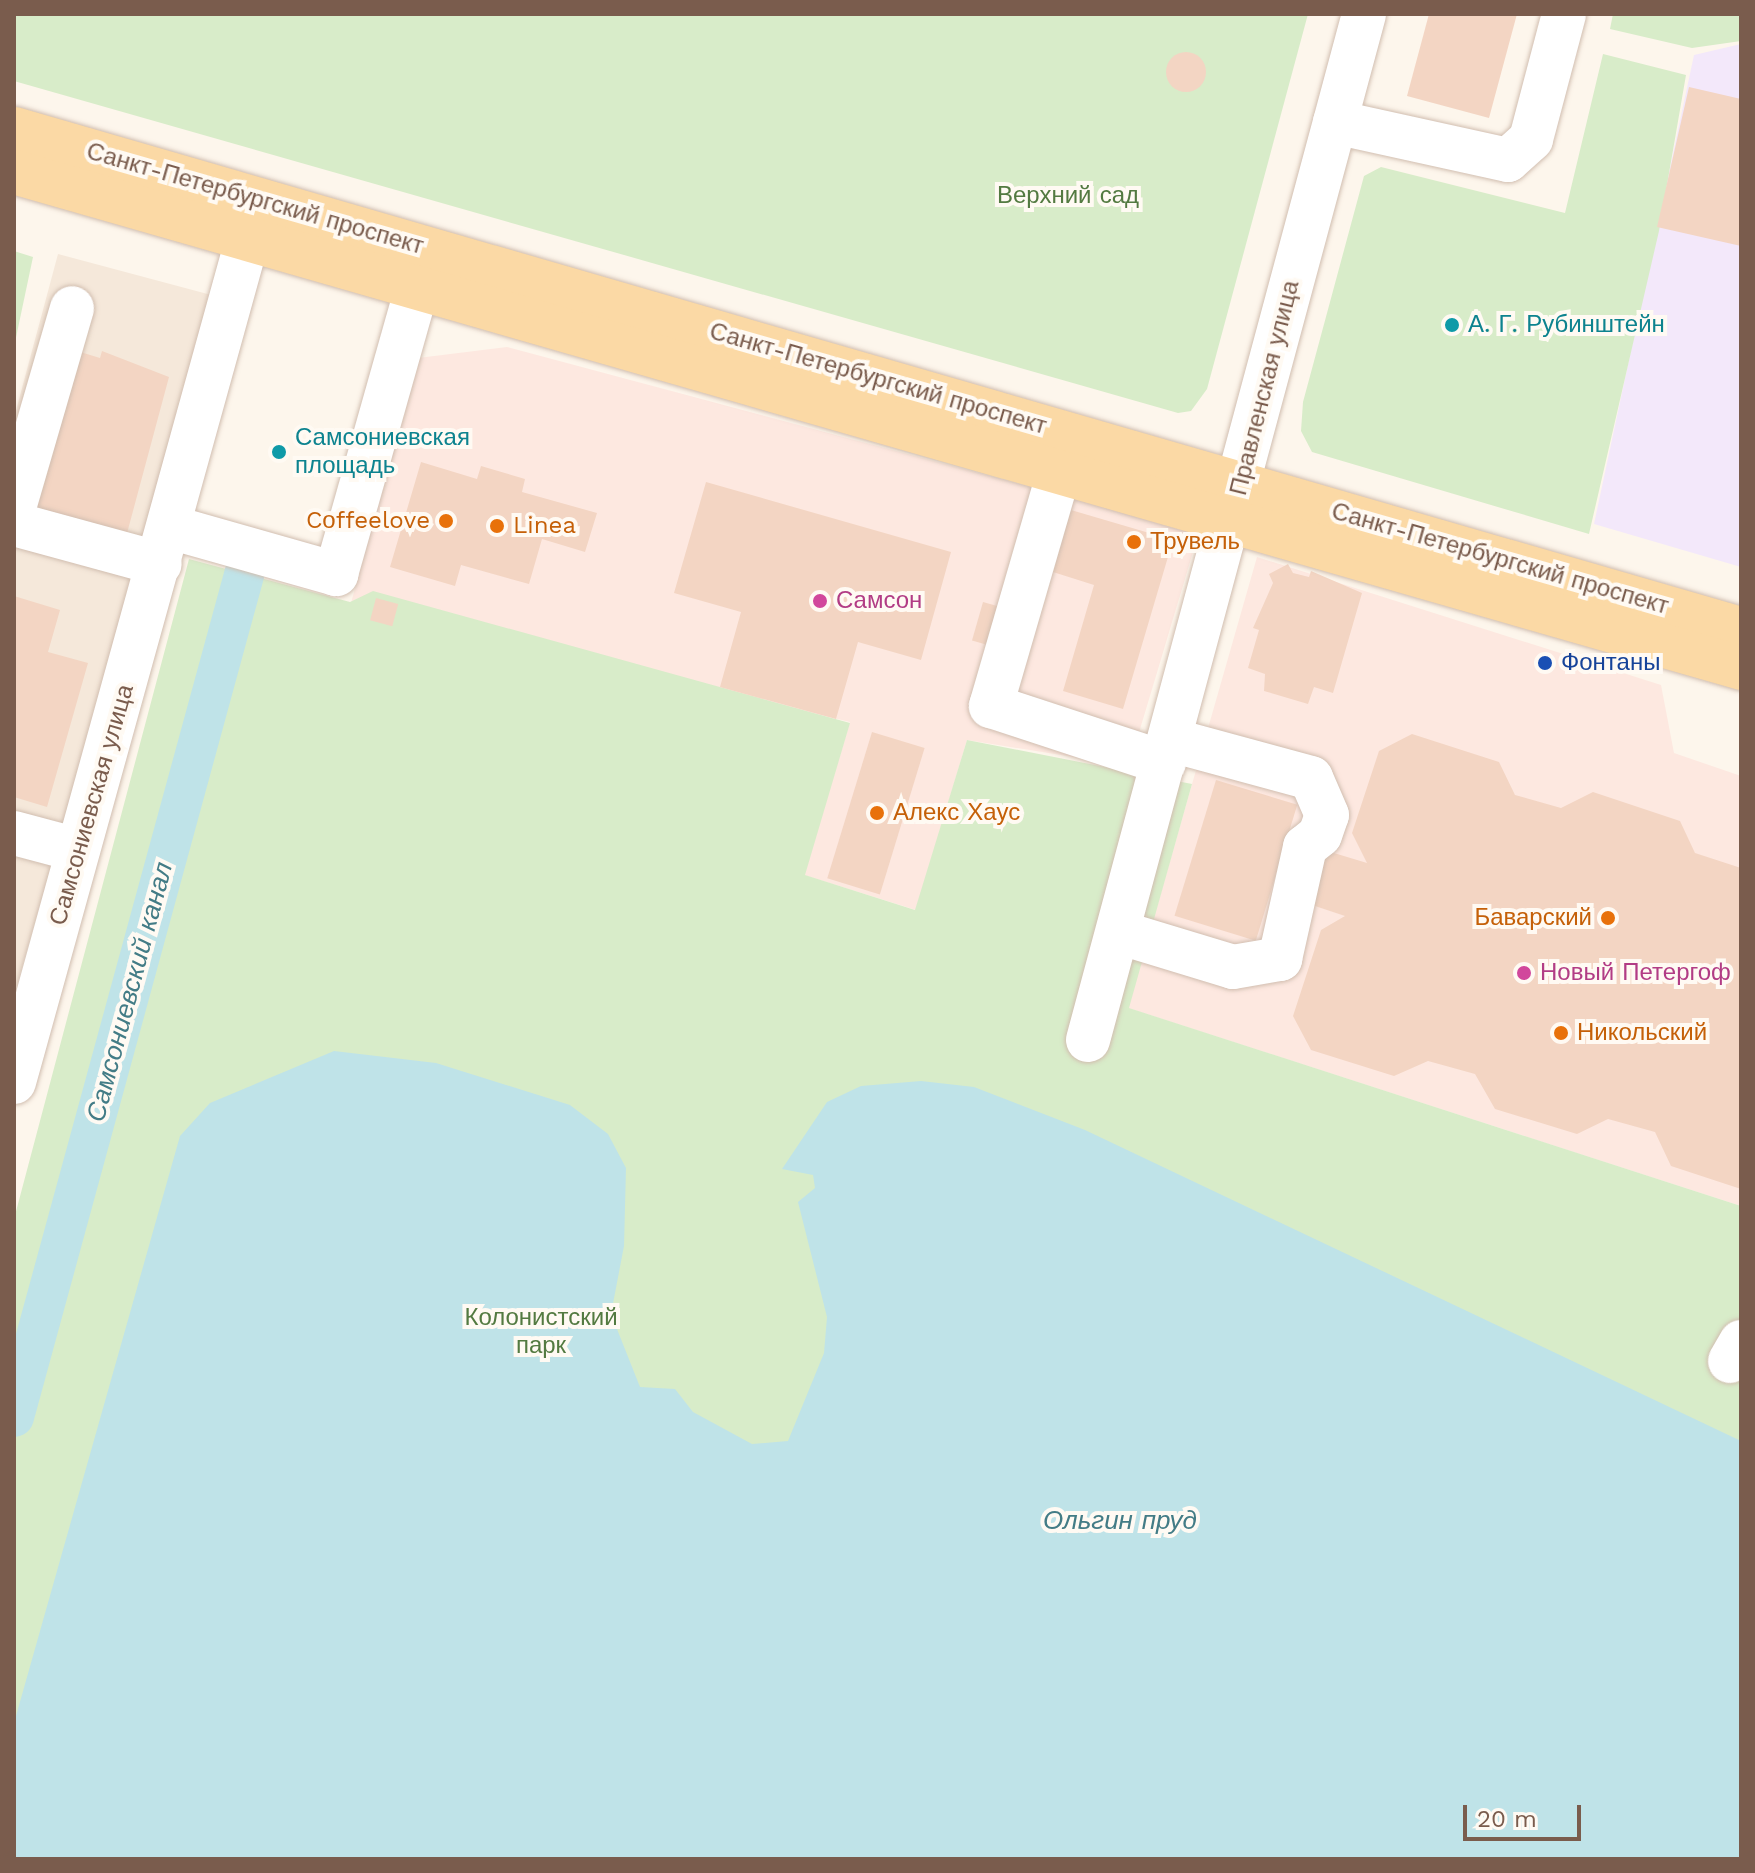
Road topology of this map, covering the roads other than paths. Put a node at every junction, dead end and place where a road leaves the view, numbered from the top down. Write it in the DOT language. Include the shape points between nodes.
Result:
graph roads {
  1 [pos="1364,14"];
  2 [pos="1564,14"];
  3 [pos="1335,122"];
  4 [pos="14,129"];
  5 [pos="14,172"];
  6 [pos="253,220"];
  7 [pos="423,268"];
  8 [pos="72,308"];
  9 [pos="1059,472"];
  10 [pos="1236,503"];
  11 [pos="14,508"];
  12 [pos="14,524"];
  13 [pos="165,546"];
  14 [pos="1741,629"];
  15 [pos="1741,668"];
  16 [pos="1168,751"];
  17 [pos="14,833"];
  18 [pos="78,850"];
  19 [pos="1118,932"];
  20 [pos="32,945"];
  21 [pos="1088,1040"];
  22 [pos="14,1082"];
  1 -- 3 [label="street, Правленская улица"];
  2 -- 3 [label="street" via="1531,139 1508,160"];
  3 -- 10 [label="street, Правленская улица"];
  4 -- 6 [label="main road, Санкт-Петербургский проспект"];
  5 -- 6 [label="main road, Санкт-Петербургский проспект"];
  6 -- 7 [label="main road, Санкт-Петербургский проспект"];
  6 -- 13 [label="street"];
  7 -- 9 [label="main road, Санкт-Петербургский проспект"];
  7 -- 10 [label="main road, Санкт-Петербургский проспект"];
  7 -- 13 [label="street" via="336,574"];
  8 -- 11 [label="street"];
  9 -- 10 [label="main road, Санкт-Петербургский проспект"];
  9 -- 16 [label="street" via="991,706"];
  10 -- 14 [label="main road, Санкт-Петербургский проспект"];
  10 -- 15 [label="main road, Санкт-Петербургский проспект"];
  10 -- 16 [label="street, Правленская улица"];
  12 -- 13 [label="street"];
  13 -- 18 [label="street, Самсониевская улица"];
  16 -- 19 [label="street, Правленская улица"];
  16 -- 19 [label="street" via="1311,778 1327,815 1320,835 1305,847 1280,959 1233,967"];
  17 -- 18 [label="street"];
  18 -- 20 [label="street, Самсониевская улица"];
  19 -- 21 [label="street, Правленская улица"];
  20 -- 22 [label="street, Самсониевская улица"];
}
